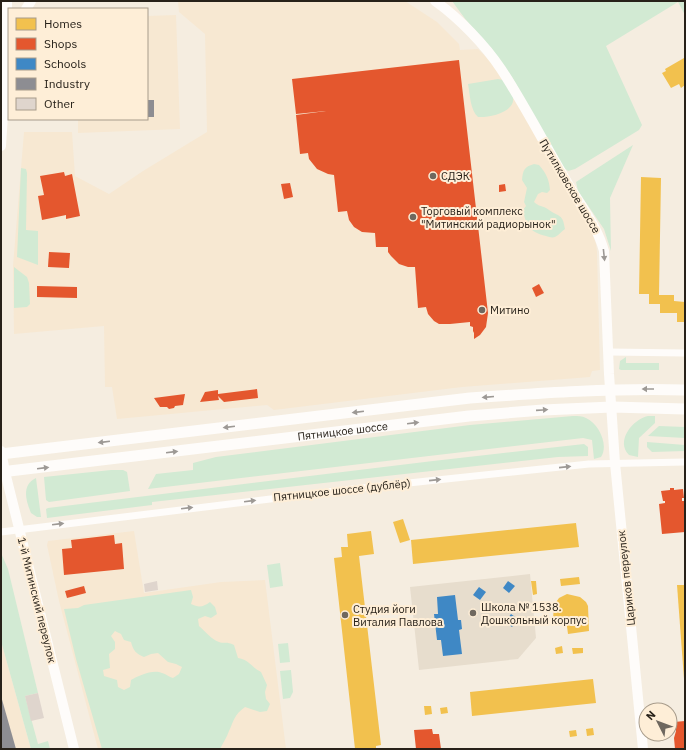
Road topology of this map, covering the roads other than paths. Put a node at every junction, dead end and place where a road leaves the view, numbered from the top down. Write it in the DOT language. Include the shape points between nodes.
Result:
graph roads {
  1 [pos="7,1"];
  2 [pos="435,1"];
  3 [pos="8,50"];
  4 [pos="1,146"];
  5 [pos="609,352"];
  6 [pos="685,353"];
  7 [pos="610,389"];
  8 [pos="685,390"];
  9 [pos="612,408"];
  10 [pos="685,409"];
  11 [pos="1,453"];
  12 [pos="685,462"];
  13 [pos="615,463"];
  14 [pos="3,472"];
  15 [pos="19,529"];
  16 [pos="1,532"];
  17 [pos="74,749"];
  18 [pos="643,749"];
  1 -- 3 [label="street"];
  2 -- 5 [label="street, Путилковское шоссе, one-way" via="473,36 500,68 596,228 604,251"];
  3 -- 4 [label="street"];
  5 -- 6 [label="street"];
  5 -- 7 [label="street, Путилковское шоссе"];
  8 -- 7 [label="main road, Пятницкое шоссе, one-way"];
  7 -- 9 [label="street, Путилковское шоссе"];
  7 -- 11 [label="main road, Пятницкое шоссе, one-way" via="470,398"];
  9 -- 10 [label="main road, Пятницкое шоссе"];
  9 -- 13 [label="street, Цариков переулок"];
  14 -- 9 [label="main road, Пятницкое шоссе, one-way" via="469,416"];
  11 -- 14 [label="street, 1-й Митинский переулок"];
  12 -- 13 [label="street, Пятницкое шоссе (дублёр)"];
  15 -- 13 [label="street, Пятницкое шоссе (дублёр), one-way" via="352,489"];
  13 -- 18 [label="street, Цариков переулок"];
  14 -- 15 [label="street, 1-й Митинский переулок"];
  15 -- 16 [label="street, Пятницкое шоссе (дублёр)"];
  15 -- 17 [label="street, 1-й Митинский переулок"];
}
